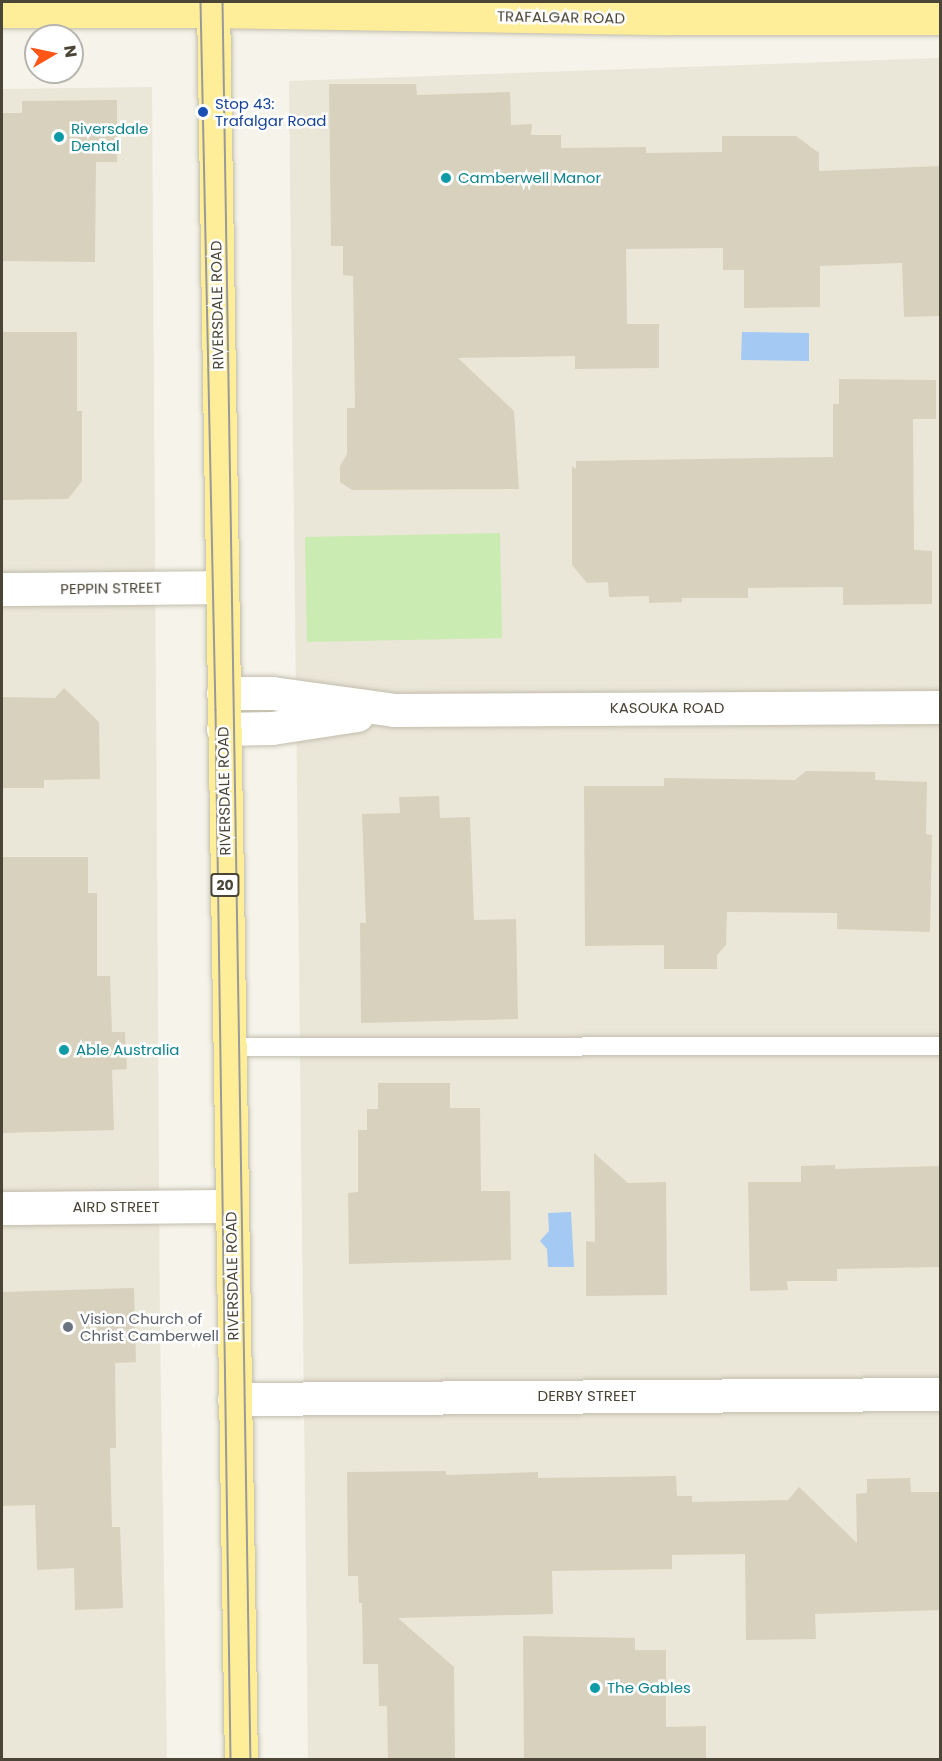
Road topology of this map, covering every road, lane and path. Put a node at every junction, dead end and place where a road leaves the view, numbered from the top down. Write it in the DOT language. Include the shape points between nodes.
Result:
graph roads {
  1 [pos="213,6"];
  2 [pos="671,10"];
  3 [pos="2,11"];
  4 [pos="940,18"];
  5 [pos="221,587"];
  6 [pos="2,590"];
  7 [pos="223,693"];
  8 [pos="940,707"];
  9 [pos="394,710"];
  10 [pos="224,729"];
  11 [pos="940,1046"];
  12 [pos="228,1047"];
  13 [pos="231,1206"];
  14 [pos="2,1208"];
  15 [pos="940,1395"];
  16 [pos="234,1399"];
  17 [pos="241,1760"];
  1 -- 2 [label="main road, TRAFALGAR ROAD"];
  1 -- 3 [label="main road, TRAFALGAR ROAD"];
  1 -- 5 [label="main road, RIVERSDALE ROAD / 20"];
  2 -- 4 [label="main road, TRAFALGAR ROAD"];
  5 -- 6 [label="street, PEPPIN STREET"];
  5 -- 7 [label="main road, RIVERSDALE ROAD / 20"];
  7 -- 9 [label="street, KASOUKA ROAD" via="272,693"];
  7 -- 10 [label="main road, RIVERSDALE ROAD / 20"];
  8 -- 9 [label="street, KASOUKA ROAD"];
  9 -- 10 [label="street, KASOUKA ROAD" via="272,728"];
  10 -- 12 [label="main road, RIVERSDALE ROAD / 20"];
  11 -- 12 [label="lane"];
  12 -- 13 [label="main road, RIVERSDALE ROAD / 20"];
  13 -- 14 [label="street, AIRD STREET"];
  13 -- 16 [label="main road, RIVERSDALE ROAD / 20"];
  15 -- 16 [label="street, DERBY STREET"];
  16 -- 17 [label="main road, RIVERSDALE ROAD / 20"];
}
